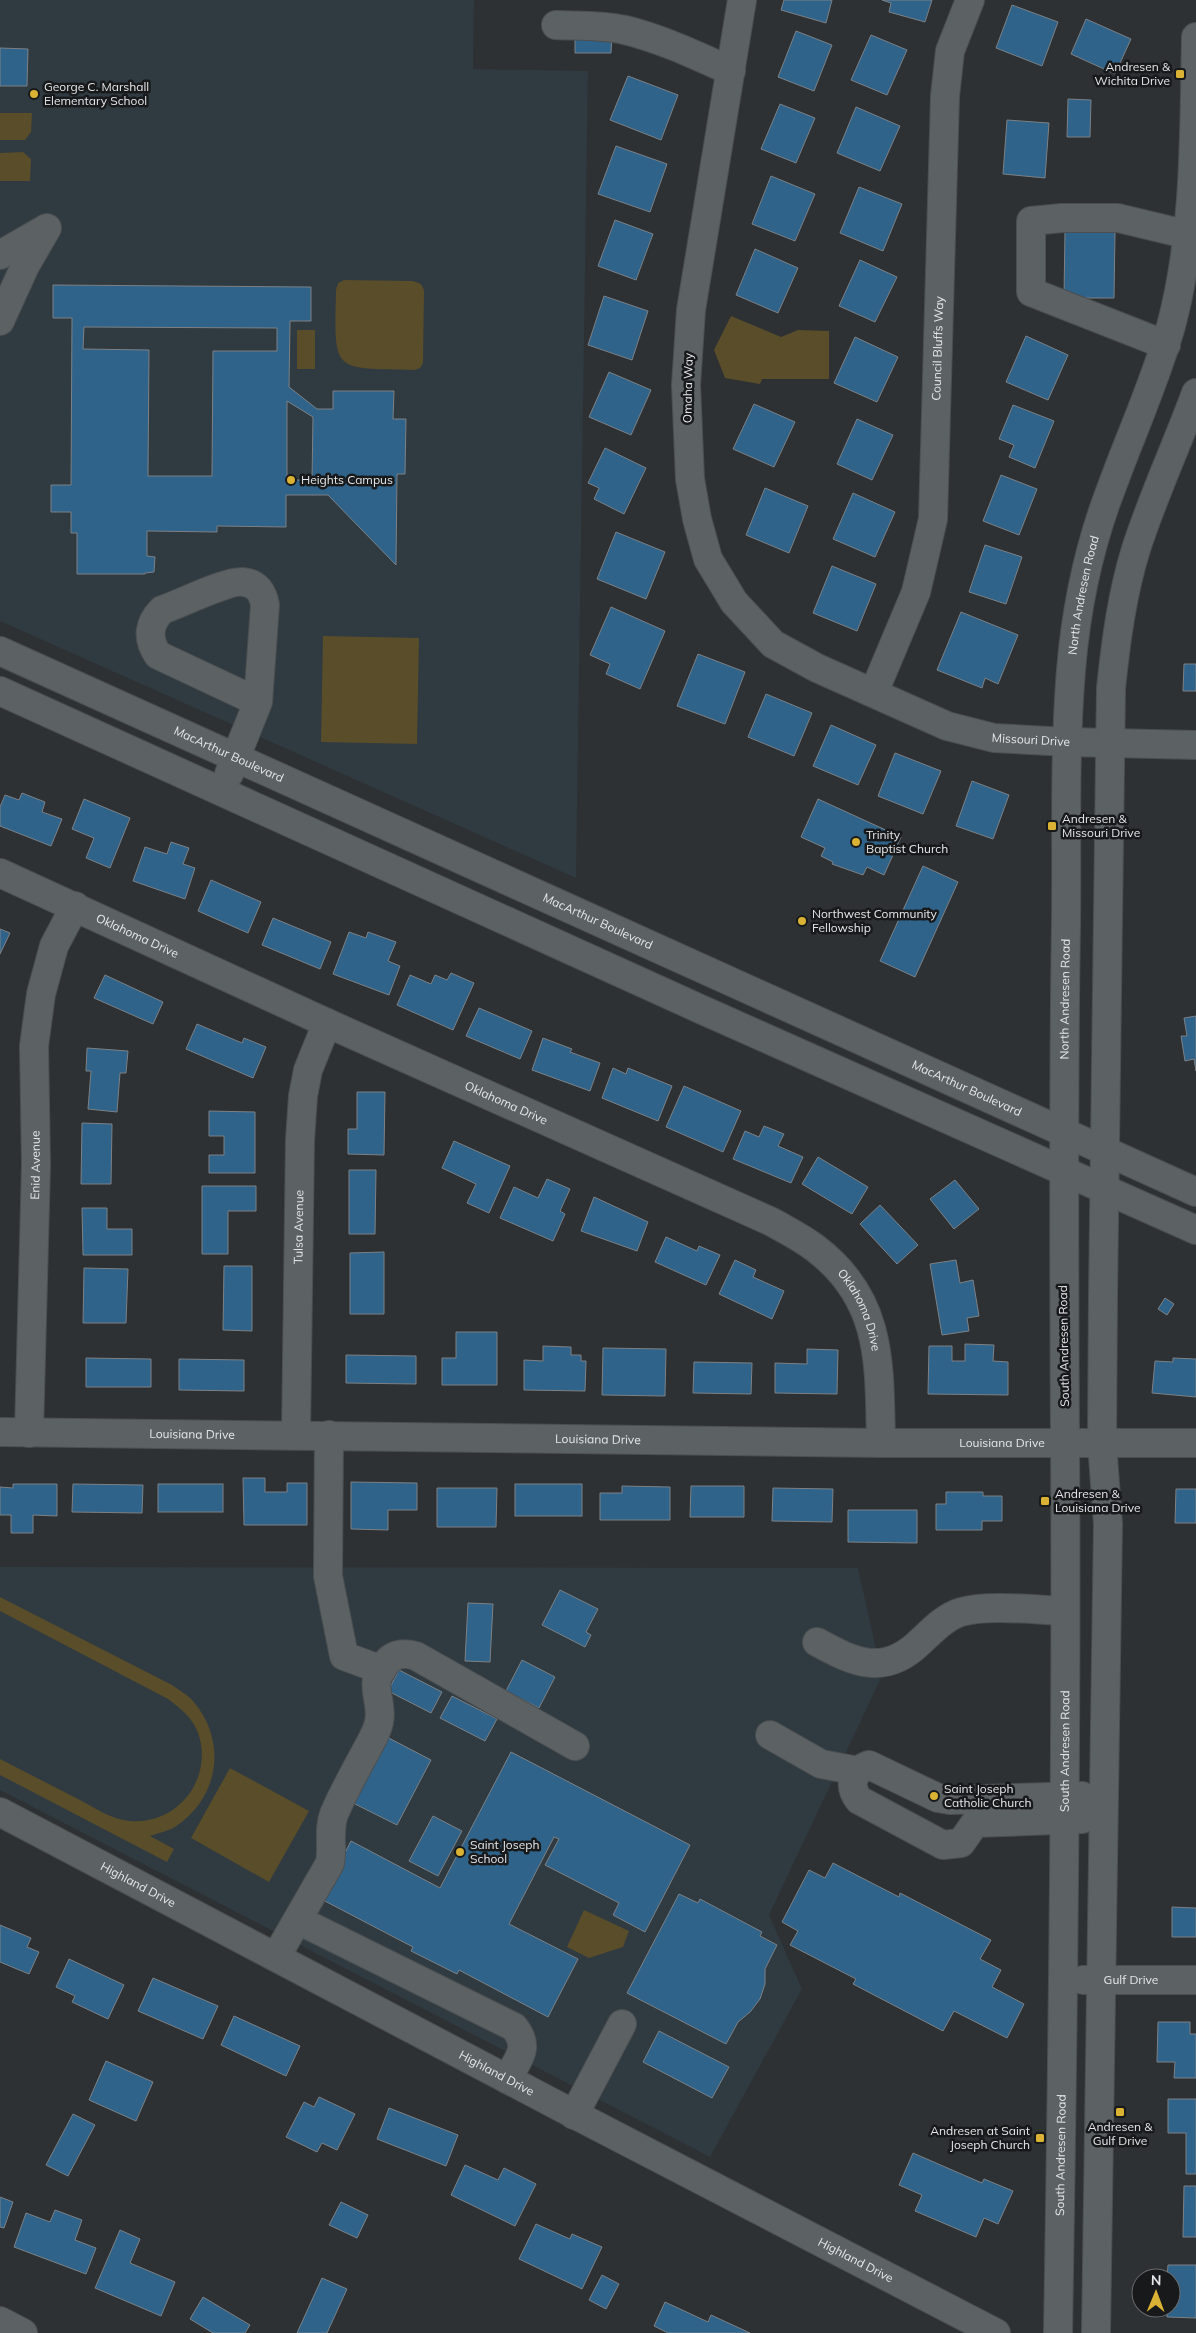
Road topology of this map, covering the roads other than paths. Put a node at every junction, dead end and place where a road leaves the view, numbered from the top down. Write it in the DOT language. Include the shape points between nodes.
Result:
graph roads {
  1 [pos="742,0"];
  2 [pos="970,0"];
  3 [pos="556,26"];
  4 [pos="1196,37"];
  5 [pos="731,71"];
  6 [pos="1189,235"];
  7 [pos="0,255"];
  8 [pos="0,321"];
  9 [pos="1166,345"];
  10 [pos="1196,393"];
  11 [pos="0,651"];
  12 [pos="0,691"];
  13 [pos="874,692"];
  14 [pos="258,702"];
  15 [pos="1068,742"];
  16 [pos="1108,743"];
  17 [pos="1196,745"];
  18 [pos="237,758"];
  19 [pos="221,791"];
  20 [pos="0,873"];
  21 [pos="75,906"];
  22 [pos="327,1023"];
  23 [pos="1063,1132"];
  24 [pos="1104,1149"];
  25 [pos="1062,1168"];
  26 [pos="1103,1187"];
  27 [pos="1196,1192"];
  28 [pos="1196,1230"];
  29 [pos="0,1432"];
  30 [pos="29,1433"];
  31 [pos="296,1435"];
  32 [pos="329,1435"];
  33 [pos="881,1443"];
  34 [pos="1102,1443"];
  35 [pos="1196,1443"];
  36 [pos="1065,1444"];
  37 [pos="1065,1611"];
  38 [pos="817,1642"];
  39 [pos="382,1670"];
  40 [pos="770,1735"];
  41 [pos="575,1746"];
  42 [pos="858,1771"];
  43 [pos="1103,1807"];
  44 [pos="1064,1808"];
  45 [pos="974,1811"];
  46 [pos="0,1812"];
  47 [pos="298,1920"];
  48 [pos="276,1957"];
  49 [pos="1064,1979"];
  50 [pos="1100,1980"];
  51 [pos="1196,1980"];
  52 [pos="622,2024"];
  53 [pos="507,2079"];
  54 [pos="574,2114"];
  55 [pos="0,2321"];
  56 [pos="23,2333"];
  57 [pos="996,2333"];
  58 [pos="1058,2333"];
  59 [pos="1096,2333"];
  1 -- 5 [label="street, Omaha Way"];
  2 -- 13 [label="street, Council Bluffs Way" via="950,51 945,96 932,519 916,592"];
  3 -- 5 [label="street" via="626,31"];
  4 -- 6 [label="street, North Andresen Road"];
  5 -- 13 [label="street, Omaha Way" via="691,319 686,385 690,478 697,519 708,559 734,602 773,644 817,668"];
  6 -- 9 [label="street, North Andresen Road"];
  6 -- 9 [label="street" via="1118,218 1031,221 1031,292"];
  7 -- 8 [label="street" via="47,228"];
  9 -- 15 [label="street, North Andresen Road" via="1111,489 1081,597 1071,667"];
  10 -- 16 [label="street" via="1149,511 1119,619"];
  11 -- 18 [label="street, MacArthur Boulevard"];
  12 -- 19 [label="street"];
  13 -- 15 [label="street, Missouri Drive" via="947,726 994,738"];
  14 -- 14 [label="street" via="265,605 256,586 236,582 162,610 155,618 150,637 158,655"];
  14 -- 18 [label="street"];
  15 -- 16 [label="street, Missouri Drive"];
  15 -- 23 [label="street, North Andresen Road"];
  16 -- 17 [label="street, Missouri Drive"];
  16 -- 24 [label="street"];
  18 -- 19 [label="street"];
  18 -- 23 [label="street, MacArthur Boulevard"];
  19 -- 25 [label="street" via="689,1004"];
  20 -- 21 [label="street, Oklahoma Drive"];
  21 -- 22 [label="street, Oklahoma Drive"];
  21 -- 30 [label="street, Enid Avenue" via="54,946 41,994 34,1046 36,1165"];
  22 -- 31 [label="street, Tulsa Avenue" via="308,1070 303,1096"];
  22 -- 33 [label="street, Oklahoma Drive" via="772,1222 815,1248 846,1277 869,1315 877,1346"];
  23 -- 24 [label="street, MacArthur Boulevard"];
  23 -- 25 [label="street, North Andresen Road"];
  24 -- 26 [label="street"];
  24 -- 27 [label="street, MacArthur Boulevard"];
  25 -- 26 [label="street"];
  25 -- 36 [label="street, South Andresen Road"];
  26 -- 28 [label="street"];
  26 -- 34 [label="street"];
  29 -- 30 [label="street, Louisiana Drive"];
  30 -- 31 [label="street, Louisiana Drive"];
  31 -- 32 [label="street, Louisiana Drive"];
  32 -- 33 [label="street, Louisiana Drive"];
  32 -- 39 [label="street" via="328,1576 344,1656"];
  33 -- 36 [label="street, Louisiana Drive"];
  34 -- 35 [label="street, Louisiana Drive"];
  34 -- 36 [label="street, Louisiana Drive"];
  34 -- 43 [label="street" via="1108,1524"];
  36 -- 37 [label="street, South Andresen Road"];
  37 -- 38 [label="street" via="979,1609 961,1612 944,1620 900,1658 883,1663 865,1664 848,1659"];
  37 -- 44 [label="street, South Andresen Road"];
  39 -- 41 [label="street" via="396,1655 416,1656"];
  39 -- 47 [label="street" via="375,1691 380,1711 376,1732 330,1826 330,1863"];
  40 -- 42 [label="street" via="821,1764"];
  42 -- 45 [label="street" via="869,1765 938,1798"];
  42 -- 45 [label="street" via="852,1789 859,1800 943,1846 961,1842"];
  43 -- 44 [label="street"];
  43 -- 50 [label="street"];
  44 -- 45 [label="street"];
  44 -- 49 [label="street, South Andresen Road"];
  46 -- 48 [label="street, Highland Drive"];
  47 -- 48 [label="street"];
  47 -- 53 [label="street" via="514,2027 523,2042 522,2052"];
  48 -- 53 [label="street, Highland Drive"];
  49 -- 50 [label="street, Gulf Drive"];
  49 -- 58 [label="street, South Andresen Road"];
  50 -- 51 [label="street, Gulf Drive"];
  50 -- 59 [label="street"];
  52 -- 54 [label="street"];
  53 -- 54 [label="street, Highland Drive"];
  54 -- 57 [label="street, Highland Drive"];
  55 -- 56 [label="street"];
}
